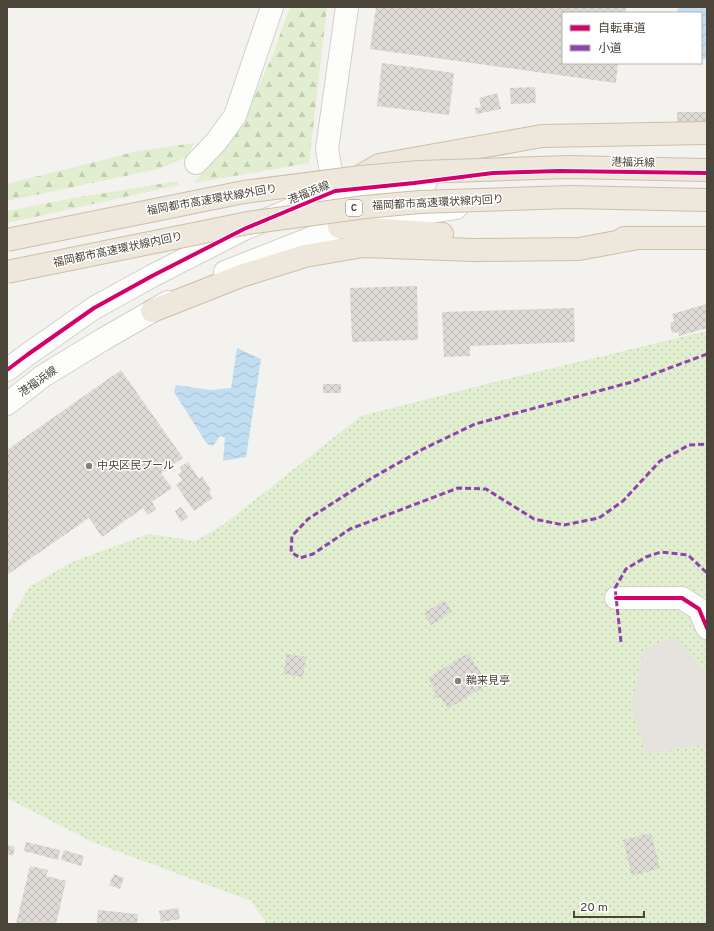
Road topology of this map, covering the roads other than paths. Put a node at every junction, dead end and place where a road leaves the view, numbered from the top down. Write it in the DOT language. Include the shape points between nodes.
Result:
graph roads {
  1 [pos="272,7"];
  2 [pos="347,7"];
  3 [pos="707,133"];
  4 [pos="196,163"];
  5 [pos="707,171"];
  6 [pos="335,191"];
  7 [pos="707,200"];
  8 [pos="339,227"];
  9 [pos="638,238"];
  10 [pos="707,238"];
  11 [pos="7,240"];
  12 [pos="7,272"];
  13 [pos="152,311"];
  14 [pos="7,370"];
  15 [pos="7,404"];
  16 [pos="616,598"];
  17 [pos="707,628"];
  1 -- 4 [label="street" via="234,116 216,142"];
  2 -- 6 [label="street" via="327,149"];
  3 -- 6 [label="highway" via="542,136 379,165"];
  5 -- 6 [label="street, 港福浜線" via="492,173"];
  5 -- 11 [label="highway, 福岡都市高速環状線外回り, bridge" via="568,167 419,172 361,177 244,192"];
  6 -- 8 [label="street"];
  6 -- 14 [label="street, 港福浜線" via="244,229 152,276 94,308"];
  7 -- 8 [label="street, 港福浜線" via="498,202"];
  7 -- 12 [label="highway, 福岡都市高速環状線内回り / C, bridge" via="570,197 373,206 248,223"];
  8 -- 9 [label="highway" via="476,237"];
  8 -- 13 [label="street, 港福浜線" via="227,271"];
  9 -- 10 [label="highway"];
  9 -- 13 [label="highway" via="579,249 473,250 363,246 305,256 241,276"];
  13 -- 15 [label="street, 港福浜線" via="43,376"];
  16 -- 17 [label="street" via="682,598 699,609"];
}
